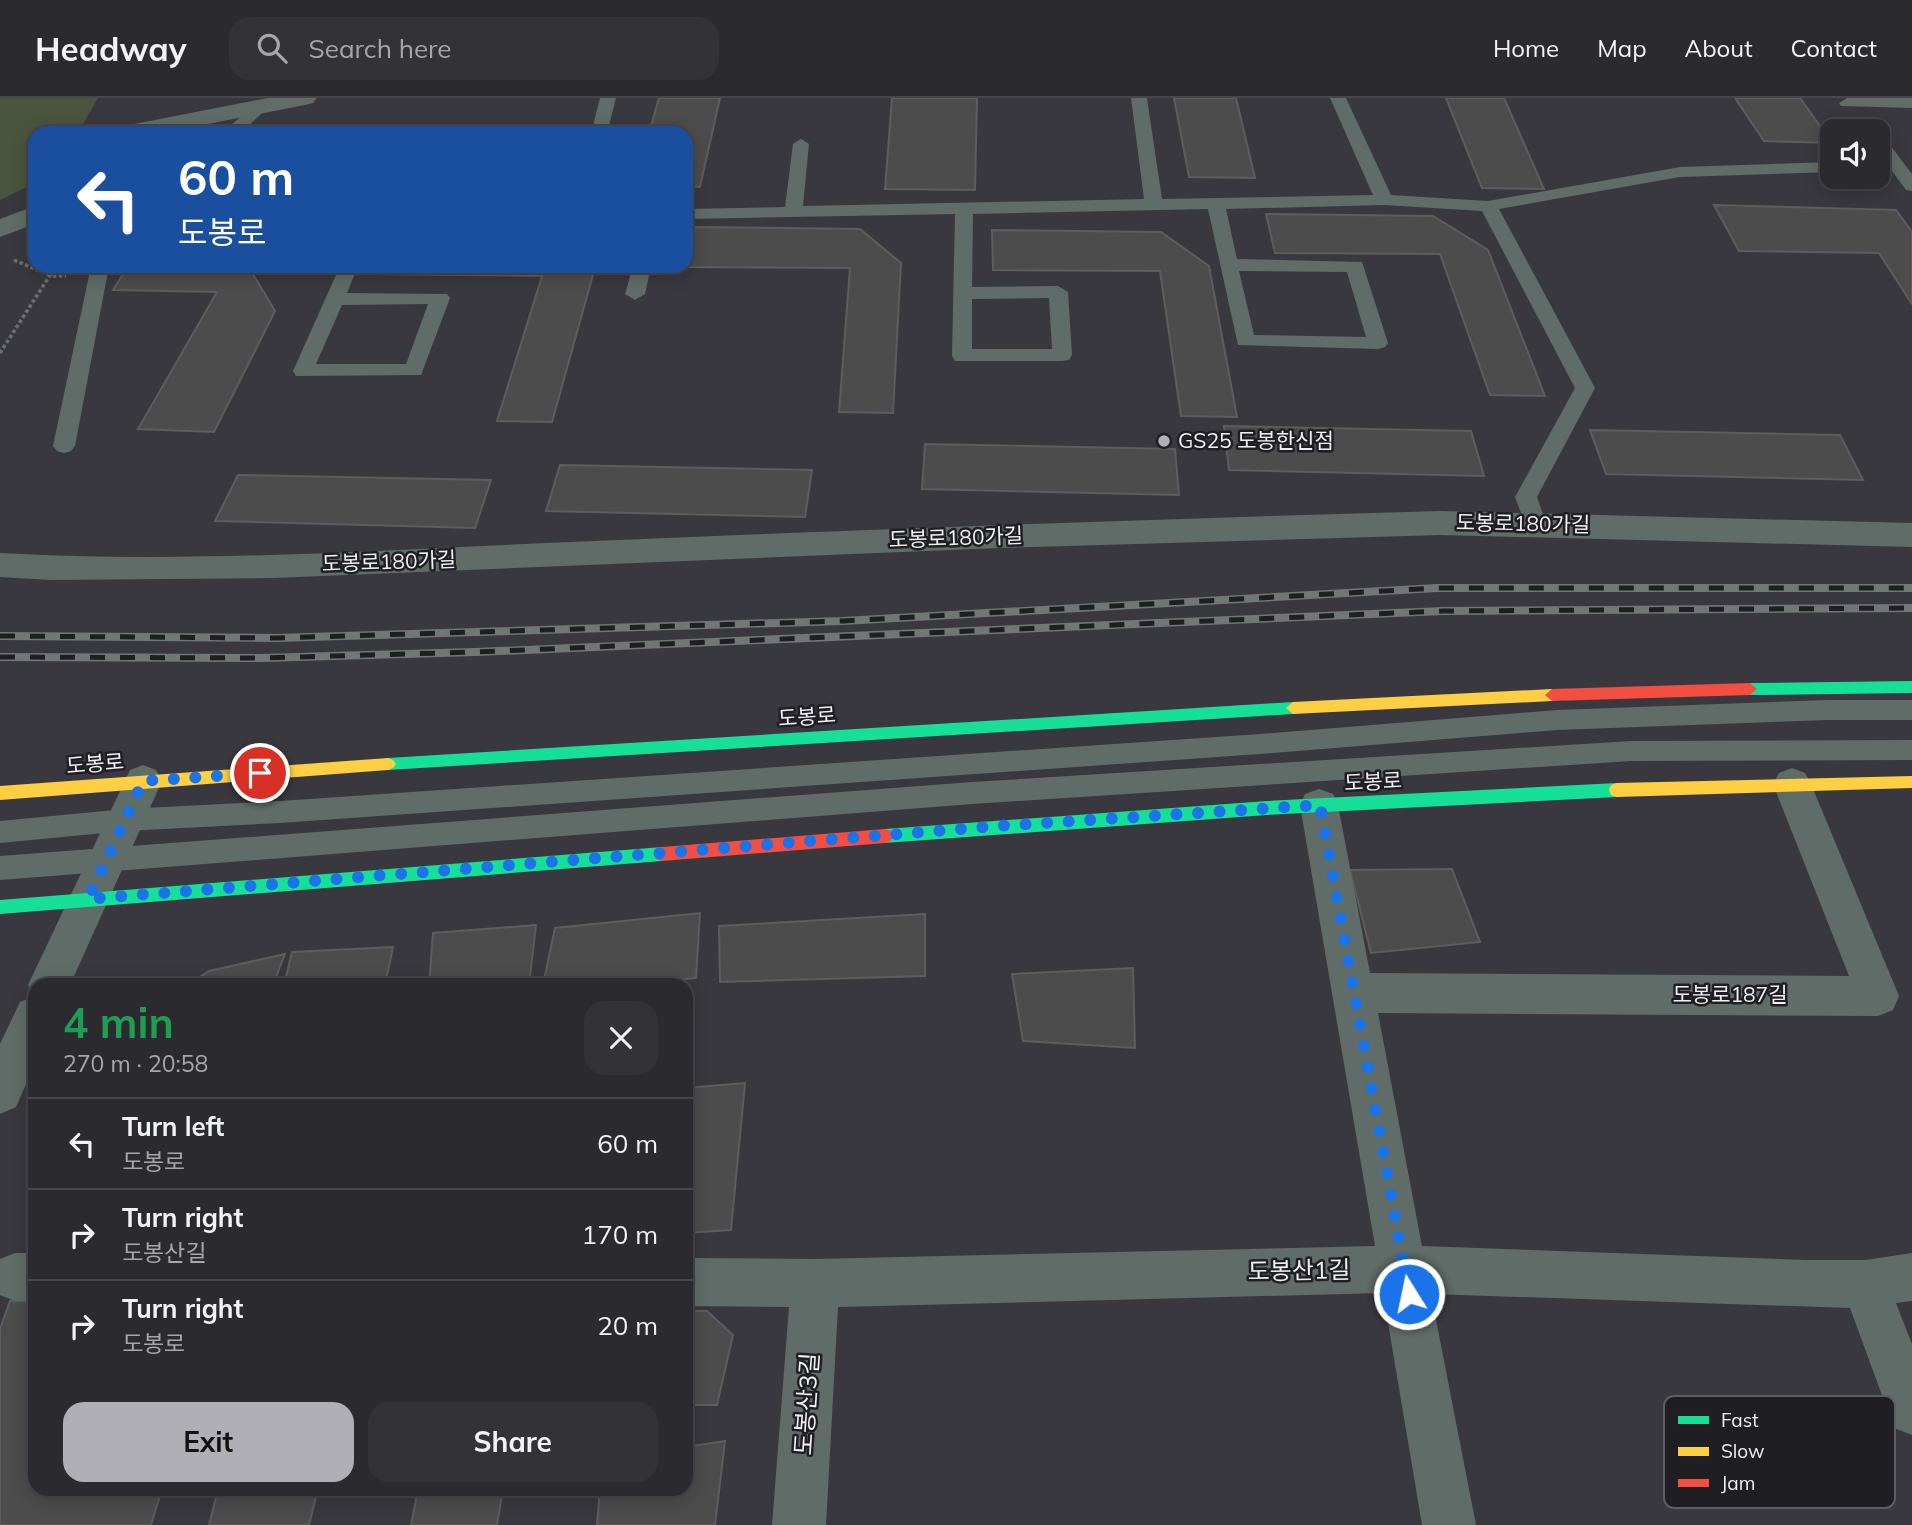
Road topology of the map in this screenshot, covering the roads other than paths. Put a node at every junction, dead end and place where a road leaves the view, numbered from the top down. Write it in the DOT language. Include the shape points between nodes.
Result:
graph roads {
  1 [pos="305,98"];
  2 [pos="608,98"];
  3 [pos="1139,98"];
  4 [pos="1338,98"];
  5 [pos="1845,101"];
  6 [pos="1912,103"];
  7 [pos="261,107"];
  8 [pos="138,109"];
  9 [pos="1860,119"];
  10 [pos="131,126"];
  11 [pos="164,126"];
  12 [pos="238,126"];
  13 [pos="601,126"];
  14 [pos="801,144"];
  15 [pos="1890,152"];
  16 [pos="1904,164"];
  17 [pos="1820,167"];
  18 [pos="1912,186"];
  19 [pos="1384,200"];
  20 [pos="1216,204"];
  21 [pos="1154,205"];
  22 [pos="1488,206"];
  23 [pos="964,209"];
  24 [pos="793,212"];
  25 [pos="693,214"];
  26 [pos="28,217"];
  27 [pos="0,229"];
  28 [pos="1229,265"];
  29 [pos="99,273"];
  30 [pos="346,273"];
  31 [pos="640,273"];
  32 [pos="963,293"];
  33 [pos="635,294"];
  34 [pos="335,299"];
  35 [pos="64,446"];
  36 [pos="1535,523"];
  37 [pos="1912,535"];
  38 [pos="0,565"];
  39 [pos="1912,687"];
  40 [pos="1912,710"];
  41 [pos="1912,750"];
  42 [pos="143,781"];
  43 [pos="1912,782"];
  44 [pos="1792,784"];
  45 [pos="0,793"];
  46 [pos="1320,805"];
  47 [pos="125,820"];
  48 [pos="0,832"];
  49 [pos="107,859"];
  50 [pos="0,868"];
  51 [pos="88,899"];
  52 [pos="0,907"];
  53 [pos="52,978"];
  54 [pos="1353,993"];
  55 [pos="28,1031"];
  56 [pos="0,1092"];
  57 [pos="1404,1269"];
  58 [pos="1889,1280"];
  59 [pos="693,1282"];
  60 [pos="815,1283"];
  61 [pos="1912,1410"];
  62 [pos="799,1525"];
  63 [pos="1449,1525"];
  1 -- 7 [label="street"];
  2 -- 13 [label="lane"];
  3 -- 21 [label="lane"];
  4 -- 19 [label="lane"];
  5 -- 6 [label="lane"];
  5 -- 9 [label="lane"];
  7 -- 11 [label="street"];
  7 -- 12 [label="lane"];
  8 -- 10 [label="street"];
  14 -- 24 [label="lane"];
  15 -- 16 [label="lane"];
  16 -- 18 [label="lane"];
  17 -- 22 [label="lane" via="1680,172"];
  19 -- 20 [label="lane"];
  19 -- 22 [label="lane"];
  20 -- 21 [label="lane"];
  20 -- 28 [label="lane"];
  21 -- 23 [label="lane"];
  22 -- 36 [label="lane" via="1585,388 1526,497"];
  23 -- 24 [label="lane"];
  23 -- 32 [label="lane"];
  24 -- 25 [label="lane"];
  26 -- 27 [label="street"];
  28 -- 28 [label="lane" via="1245,341 1377,343 1355,266"];
  29 -- 35 [label="lane"];
  30 -- 34 [label="lane"];
  31 -- 33 [label="lane"];
  32 -- 32 [label="lane" via="962,356 1062,355 1058,292"];
  34 -- 34 [label="lane" via="303,371 414,370 440,298"];
  36 -- 37 [label="street, 도봉로180가길"];
  36 -- 38 [label="street, 도봉로180가길" via="1013,536 274,566"];
  39 -- 42 [label="main road, 도봉로" via="1753,687 1302,707"];
  40 -- 47 [label="lane" via="1557,720"];
  41 -- 49 [label="lane" via="1631,751 972,793"];
  42 -- 45 [label="main road, 도봉로"];
  42 -- 47 [label="street"];
  43 -- 44 [label="main road, 도봉로"];
  44 -- 46 [label="main road, 도봉로"];
  44 -- 54 [label="street, 도봉로187길" via="1878,996"];
  46 -- 51 [label="main road, 도봉로" via="985,827"];
  46 -- 54 [label="street"];
  47 -- 48 [label="lane"];
  47 -- 49 [label="street"];
  49 -- 50 [label="lane"];
  49 -- 51 [label="street"];
  51 -- 52 [label="main road, 도봉로"];
  51 -- 53 [label="street"];
  54 -- 57 [label="street"];
  55 -- 56 [label="street"];
  57 -- 58 [label="street, 도봉산1길" via="1806,1284"];
  57 -- 60 [label="street, 도봉산1길"];
  57 -- 63 [label="street"];
  58 -- 61 [label="street"];
  59 -- 60 [label="street, 도봉산1길"];
  60 -- 62 [label="street, 도봉산3길"];
}
